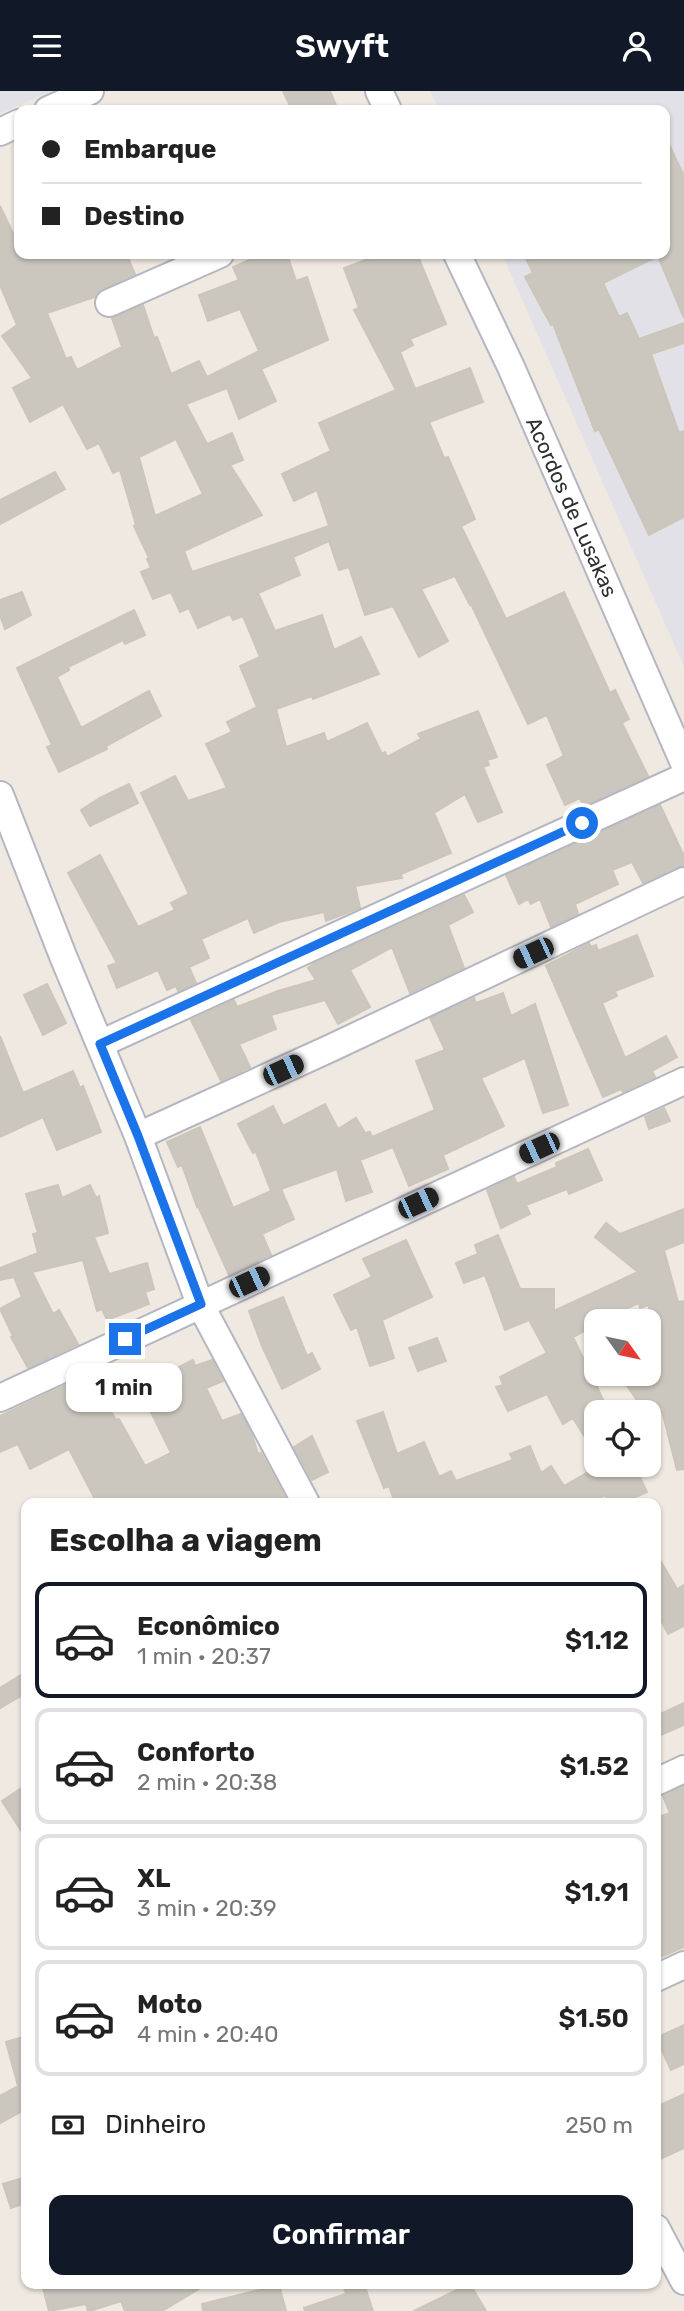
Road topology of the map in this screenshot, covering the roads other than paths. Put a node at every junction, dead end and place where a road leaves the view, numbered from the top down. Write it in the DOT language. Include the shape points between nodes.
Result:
graph roads {
  1 [pos="90,91"];
  2 [pos="59,105"];
  3 [pos="209,259"];
  4 [pos="459,259"];
  5 [pos="109,303"];
  6 [pos="684,763"];
  7 [pos="684,777"];
  8 [pos="0,795"];
  9 [pos="684,881"];
  10 [pos="100,1044"];
  11 [pos="684,1081"];
  12 [pos="138,1136"];
  13 [pos="201,1304"];
  14 [pos="0,1398"];
  15 [pos="303,1498"];
  16 [pos="684,1769"];
  17 [pos="661,1780"];
  18 [pos="684,1965"];
  19 [pos="661,1976"];
  20 [pos="661,2237"];
  21 [pos="684,2281"];
  1 -- 2 [label="street"];
  3 -- 5 [label="street"];
  4 -- 6 [label="street, Acordos de Lusakas"];
  7 -- 10 [label="street"];
  8 -- 10 [label="street"];
  9 -- 12 [label="street"];
  10 -- 12 [label="street"];
  11 -- 13 [label="street"];
  12 -- 13 [label="street"];
  13 -- 14 [label="street"];
  13 -- 15 [label="street"];
  16 -- 17 [label="street"];
  18 -- 19 [label="street"];
  20 -- 21 [label="street"];
}
